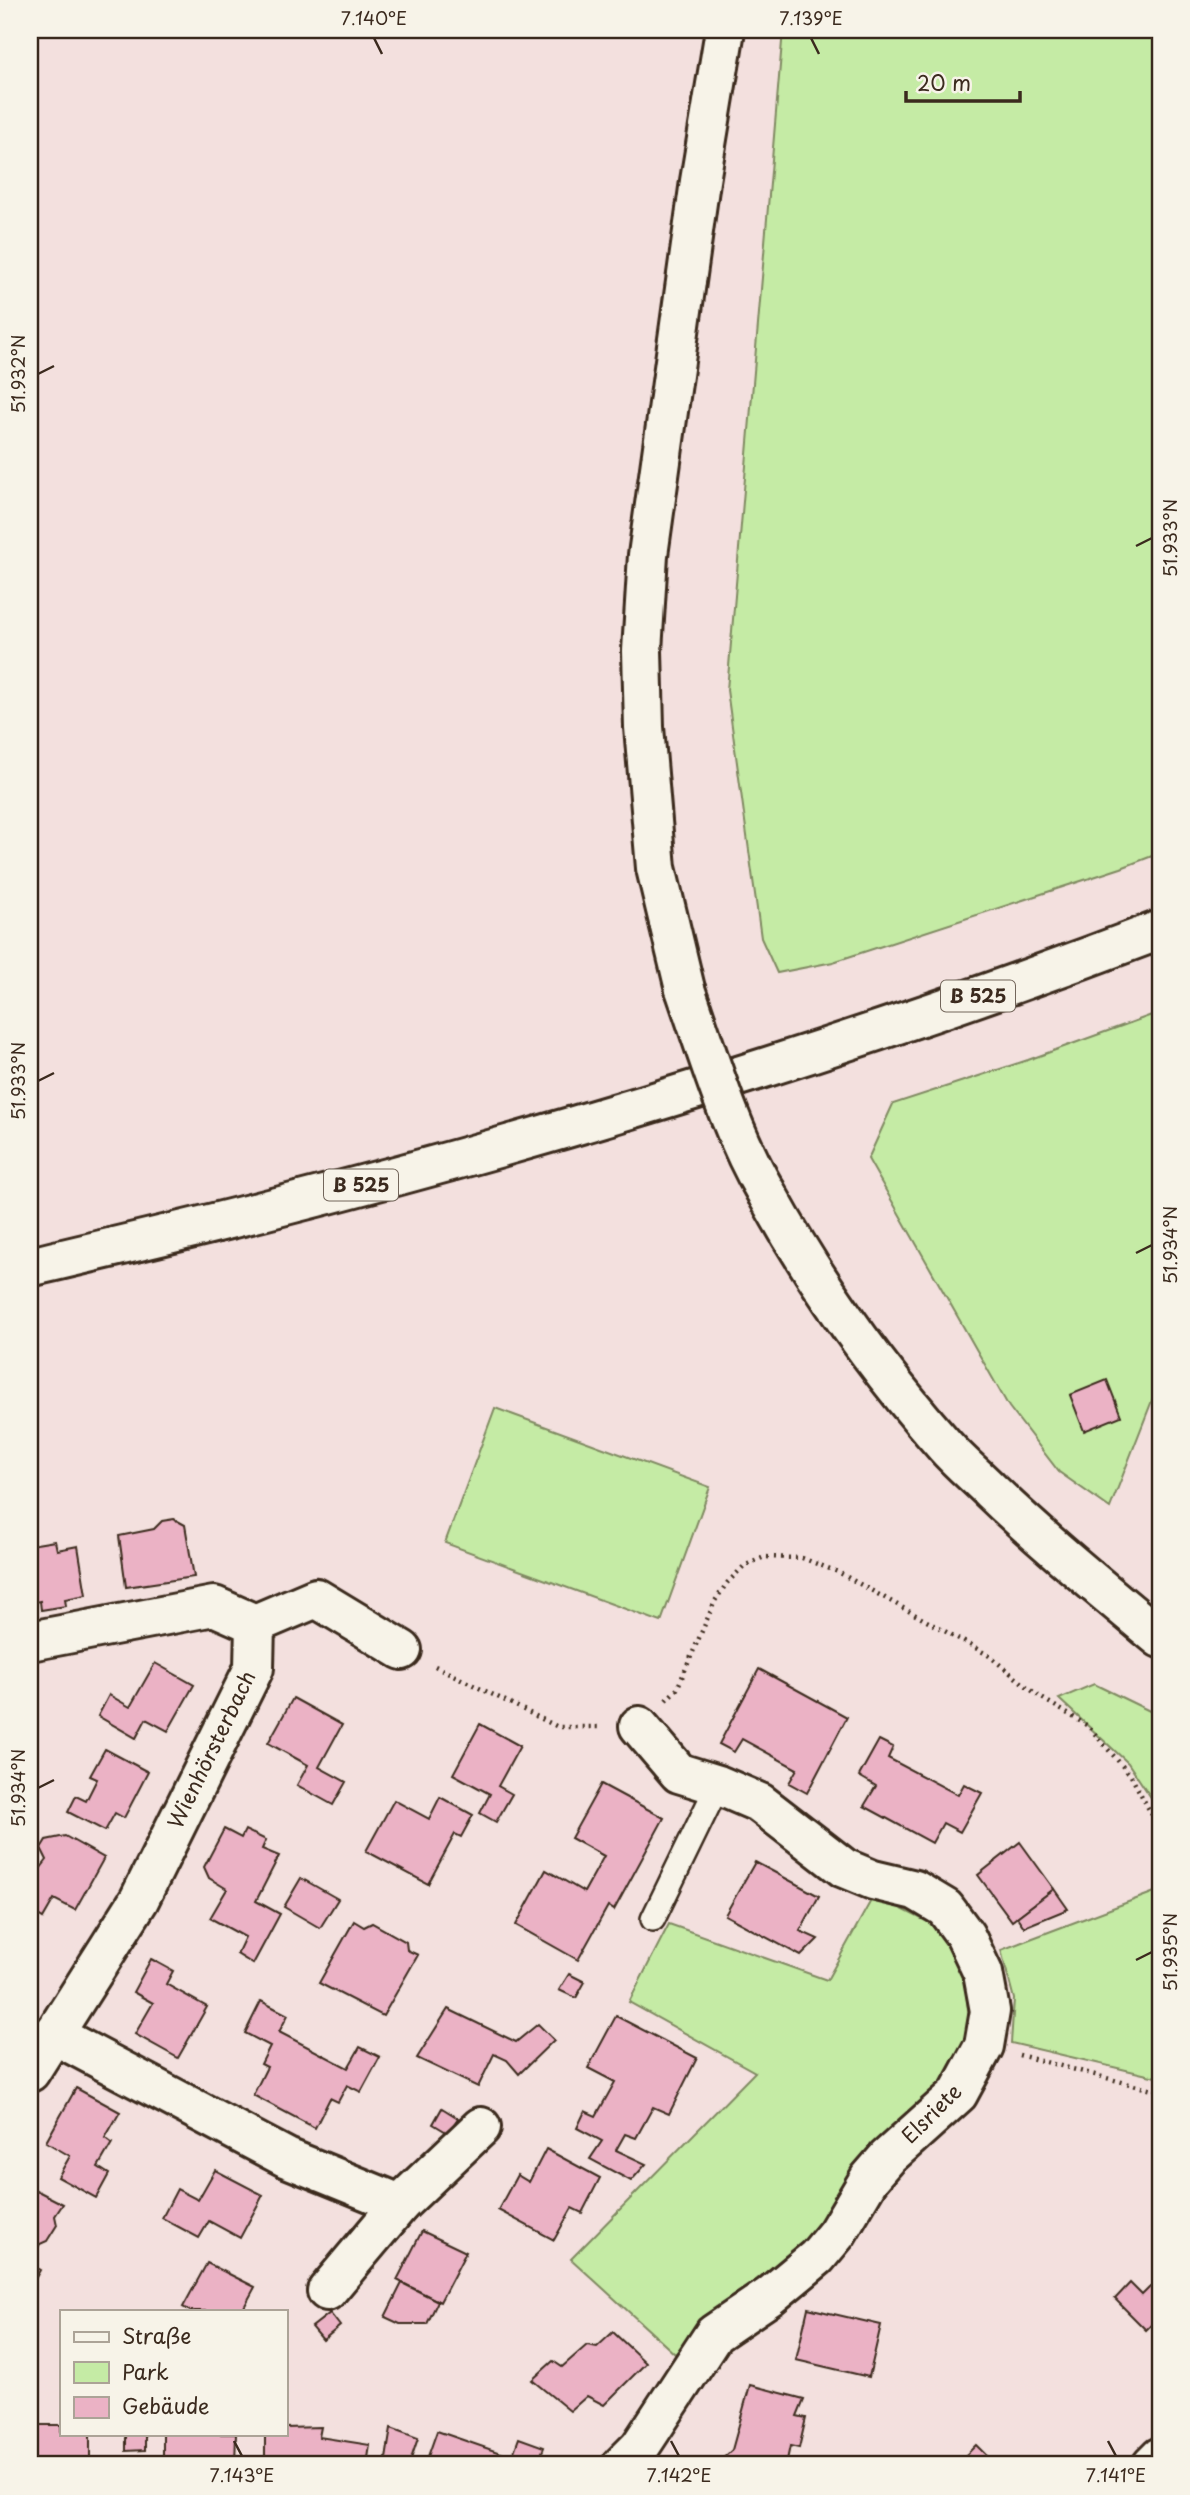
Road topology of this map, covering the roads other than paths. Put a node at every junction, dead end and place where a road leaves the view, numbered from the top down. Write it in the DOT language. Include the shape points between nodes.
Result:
graph roads {
  1 [pos="725,30"];
  2 [pos="1160,930"];
  3 [pos="30,1267"];
  4 [pos="255,1624"];
  5 [pos="1160,1638"];
  6 [pos="30,1641"];
  7 [pos="402,1650"];
  8 [pos="639,1726"];
  9 [pos="718,1785"];
  10 [pos="653,1919"];
  11 [pos="53,2034"];
  12 [pos="30,2072"];
  13 [pos="481,2127"];
  14 [pos="400,2204"];
  15 [pos="327,2291"];
  16 [pos="1160,2457"];
  17 [pos="622,2465"];
  18 [pos="1152,2465"];
  1 -- 5 [label="street, bridge" via="648,555 642,652 656,868 685,989 722,1098 755,1173 796,1247 879,1366 947,1448 1037,1535"];
  2 -- 3 [label="street, B 525" via="689,1092 266,1210"];
  4 -- 6 [label="street" via="214,1606"];
  4 -- 7 [label="street" via="316,1598"];
  4 -- 11 [label="street, Wienhörsterbach" via="254,1668 139,1900"];
  8 -- 9 [label="street, Elsriete" via="679,1773"];
  9 -- 10 [label="lane"];
  9 -- 17 [label="street, Elsriete" via="760,1802 844,1868 915,1890 945,1908 965,1935 983,1973 990,2011 985,2046 958,2094 875,2171 817,2257 714,2334 640,2446"];
  11 -- 12 [label="street, Wienhörsterbach"];
  11 -- 14 [label="street" via="287,2158"];
  13 -- 14 [label="street"];
  14 -- 15 [label="street"];
  16 -- 18 [label="street"];
}
